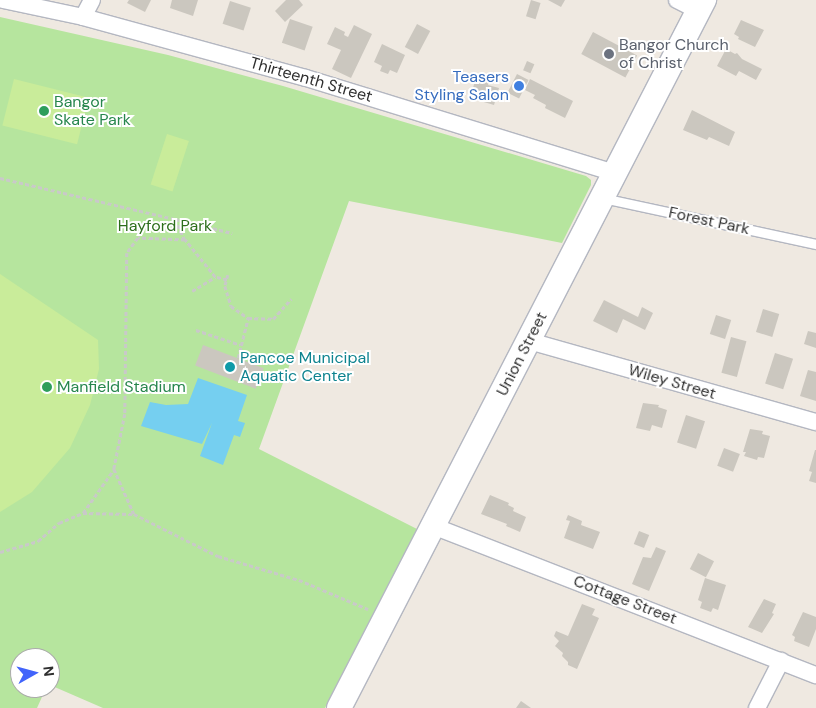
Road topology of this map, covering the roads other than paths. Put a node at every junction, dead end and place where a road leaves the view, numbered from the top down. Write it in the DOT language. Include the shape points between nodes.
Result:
graph roads {
  1 [pos="3,0"];
  2 [pos="92,0"];
  3 [pos="677,0"];
  4 [pos="701,6"];
  5 [pos="83,17"];
  6 [pos="615,173"];
  7 [pos="603,198"];
  8 [pos="816,244"];
  9 [pos="529,341"];
  10 [pos="816,422"];
  11 [pos="433,526"];
  12 [pos="780,661"];
  13 [pos="816,675"];
  14 [pos="339,708"];
  15 [pos="757,708"];
  1 -- 5 [label="street, Thirteenth Street"];
  2 -- 5 [label="street"];
  3 -- 4 [label="street"];
  4 -- 6 [label="main road, Union Street"];
  5 -- 6 [label="street, Thirteenth Street" via="306,78"];
  6 -- 7 [label="main road, Union Street"];
  7 -- 8 [label="lane, Forest Park"];
  7 -- 9 [label="main road, Union Street"];
  9 -- 10 [label="street, Wiley Street"];
  9 -- 11 [label="main road, Union Street"];
  11 -- 12 [label="street, Cottage Street"];
  11 -- 14 [label="main road, Union Street"];
  12 -- 13 [label="street, Cottage Street"];
  12 -- 15 [label="street"];
}
